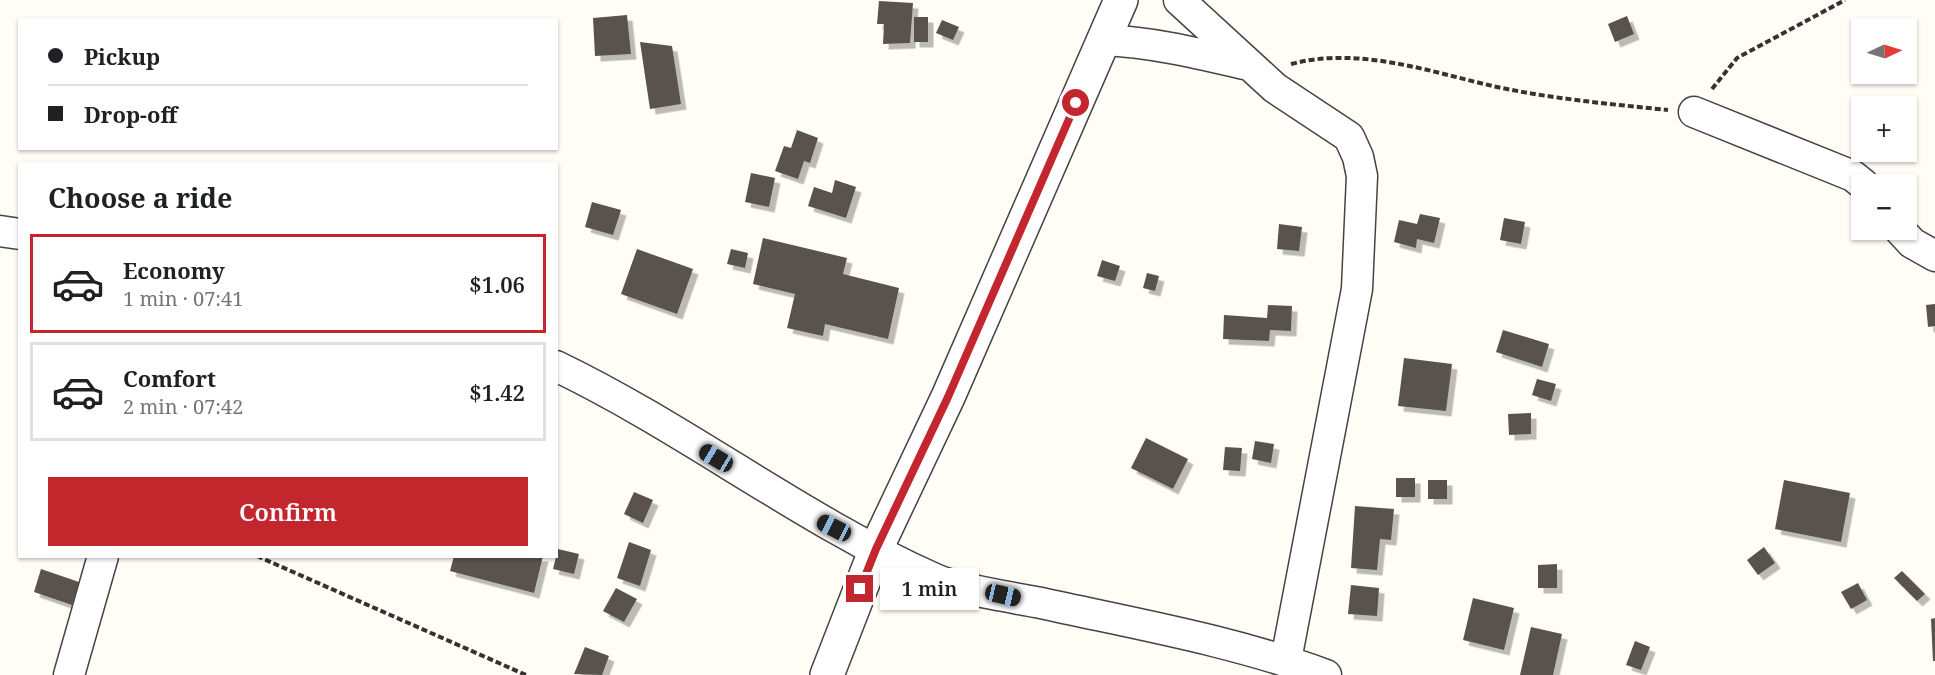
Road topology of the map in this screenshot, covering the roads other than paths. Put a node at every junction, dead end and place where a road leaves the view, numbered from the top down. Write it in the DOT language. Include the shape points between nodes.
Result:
graph roads {
  1 [pos="1121,0"];
  2 [pos="1179,0"];
  3 [pos="1103,40"];
  4 [pos="1257,72"];
  5 [pos="1694,112"];
  6 [pos="1851,175"];
  7 [pos="0,231"];
  8 [pos="18,234"];
  9 [pos="1909,240"];
  10 [pos="1935,256"];
  11 [pos="558,367"];
  12 [pos="876,549"];
  13 [pos="102,558"];
  14 [pos="1286,660"];
  15 [pos="69,675"];
  16 [pos="827,675"];
  17 [pos="1326,675"];
  1 -- 3 [label="street"];
  2 -- 4 [label="street"];
  3 -- 4 [label="street" via="1175,48"];
  3 -- 12 [label="street" via="948,397"];
  4 -- 14 [label="street" via="1349,137 1362,176 1357,289"];
  5 -- 6 [label="street"];
  7 -- 8 [label="street"];
  9 -- 10 [label="street"];
  11 -- 12 [label="street" via="599,387 814,518"];
  12 -- 14 [label="street" via="937,580"];
  12 -- 16 [label="street"];
  13 -- 15 [label="street"];
  14 -- 17 [label="street"];
}
